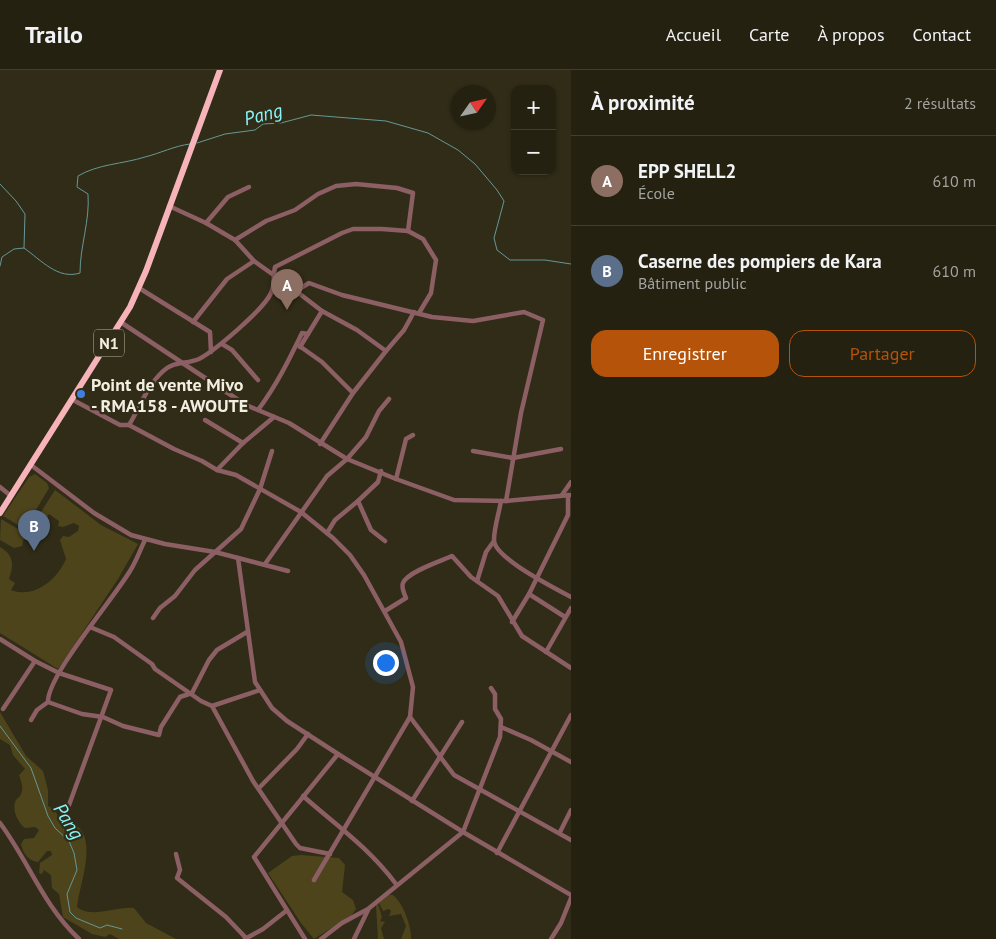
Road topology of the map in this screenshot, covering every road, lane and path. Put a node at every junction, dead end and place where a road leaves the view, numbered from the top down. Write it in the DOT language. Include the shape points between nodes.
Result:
graph roads {
  1 [pos="220,70"];
  2 [pos="249,187"];
  3 [pos="169,206"];
  4 [pos="206,222"];
  5 [pos="408,231"];
  6 [pos="236,240"];
  7 [pos="254,260"];
  8 [pos="274,273"];
  9 [pos="139,288"];
  10 [pos="296,291"];
  11 [pos="322,310"];
  12 [pos="416,313"];
  13 [pos="193,322"];
  14 [pos="122,323"];
  15 [pos="222,344"];
  16 [pos="298,346"];
  17 [pos="386,351"];
  18 [pos="211,352"];
  19 [pos="177,362"];
  20 [pos="258,380"];
  21 [pos="353,392"];
  22 [pos="389,399"];
  23 [pos="73,400"];
  24 [pos="258,410"];
  25 [pos="274,417"];
  26 [pos="206,420"];
  27 [pos="130,425"];
  28 [pos="413,435"];
  29 [pos="243,443"];
  30 [pos="320,444"];
  31 [pos="561,449"];
  32 [pos="272,451"];
  33 [pos="473,451"];
  34 [pos="513,458"];
  35 [pos="347,459"];
  36 [pos="31,465"];
  37 [pos="217,470"];
  38 [pos="381,471"];
  39 [pos="396,479"];
  40 [pos="571,482"];
  41 [pos="0,487"];
  42 [pos="260,488"];
  43 [pos="567,495"];
  44 [pos="11,496"];
  45 [pos="358,501"];
  46 [pos="503,501"];
  47 [pos="301,512"];
  48 [pos="0,513"];
  49 [pos="570,516"];
  50 [pos="327,533"];
  51 [pos="145,540"];
  52 [pos="385,541"];
  53 [pos="494,541"];
  54 [pos="215,552"];
  55 [pos="238,558"];
  56 [pos="265,564"];
  57 [pos="288,571"];
  58 [pos="537,577"];
  59 [pos="477,581"];
  60 [pos="529,594"];
  61 [pos="571,597"];
  62 [pos="571,608"];
  63 [pos="384,611"];
  64 [pos="565,617"];
  65 [pos="153,618"];
  66 [pos="512,622"];
  67 [pos="90,627"];
  68 [pos="247,632"];
  69 [pos="0,639"];
  70 [pos="546,652"];
  71 [pos="35,661"];
  72 [pos="571,668"];
  73 [pos="59,673"];
  74 [pos="492,688"];
  75 [pos="260,690"];
  76 [pos="192,693"];
  77 [pos="48,702"];
  78 [pos="212,706"];
  79 [pos="3,709"];
  80 [pos="571,715"];
  81 [pos="103,717"];
  82 [pos="410,717"];
  83 [pos="30,720"];
  84 [pos="462,722"];
  85 [pos="502,727"];
  86 [pos="308,734"];
  87 [pos="552,752"];
  88 [pos="338,754"];
  89 [pos="440,755"];
  90 [pos="571,762"];
  91 [pos="375,777"];
  92 [pos="259,788"];
  93 [pos="478,788"];
  94 [pos="303,796"];
  95 [pos="412,801"];
  96 [pos="69,805"];
  97 [pos="571,810"];
  98 [pos="520,812"];
  99 [pos="0,823"];
  100 [pos="280,823"];
  101 [pos="343,829"];
  102 [pos="462,832"];
  103 [pos="560,832"];
  104 [pos="571,840"];
  105 [pos="498,853"];
  106 [pos="176,854"];
  107 [pos="330,854"];
  108 [pos="314,880"];
  109 [pos="396,884"];
  110 [pos="571,896"];
  111 [pos="368,909"];
  112 [pos="286,911"];
  113 [pos="246,938"];
  114 [pos="80,939"];
  115 [pos="305,939"];
  116 [pos="321,939"];
  117 [pos="354,939"];
  118 [pos="550,939"];
  1 -- 3 [label="highway, N1"];
  2 -- 4 [label="street" via="228,197"];
  3 -- 4 [label="street"];
  3 -- 9 [label="highway, N1"];
  4 -- 6 [label="street"];
  5 -- 6 [label="street" via="413,193 397,188 347,183 318,194 295,210 266,221"];
  5 -- 8 [label="street" via="353,229 290,258 276,267"];
  5 -- 12 [label="street" via="424,238 436,260 432,293"];
  6 -- 7 [label="street"];
  7 -- 8 [label="street"];
  7 -- 13 [label="street" via="227,279"];
  8 -- 10 [label="street"];
  8 -- 15 [label="street" via="271,294 259,311"];
  9 -- 13 [label="street"];
  9 -- 14 [label="highway, N1"];
  10 -- 11 [label="street"];
  10 -- 12 [label="street" via="309,283 342,295"];
  11 -- 16 [label="street" via="308,334 302,333"];
  11 -- 17 [label="street"];
  12 -- 17 [label="street"];
  12 -- 34 [label="street" via="473,321 524,312 543,320"];
  13 -- 18 [label="street" via="210,332"];
  14 -- 19 [label="street"];
  14 -- 23 [label="highway, N1"];
  15 -- 18 [label="street"];
  15 -- 20 [label="street" via="232,350"];
  16 -- 21 [label="street" via="322,362"];
  16 -- 24 [label="street" via="279,376 277,385"];
  17 -- 21 [label="street"];
  18 -- 19 [label="street" via="194,361"];
  19 -- 24 [label="street"];
  19 -- 27 [label="street" via="155,380"];
  21 -- 30 [label="street"];
  22 -- 35 [label="street" via="366,437"];
  23 -- 27 [label="street" via="120,425"];
  23 -- 36 [label="highway, N1"];
  24 -- 25 [label="street"];
  25 -- 29 [label="street"];
  25 -- 30 [label="street"];
  26 -- 29 [label="street"];
  27 -- 37 [label="street"];
  28 -- 39 [label="street" via="406,439"];
  29 -- 37 [label="street"];
  30 -- 35 [label="street"];
  31 -- 34 [label="street"];
  32 -- 42 [label="street"];
  33 -- 34 [label="street"];
  34 -- 46 [label="street"];
  35 -- 38 [label="street"];
  35 -- 47 [label="street" via="327,476"];
  36 -- 44 [label="highway, N1"];
  36 -- 51 [label="street" via="94,513"];
  37 -- 42 [label="street" via="236,475"];
  38 -- 39 [label="street"];
  38 -- 45 [label="street" via="378,482"];
  39 -- 46 [label="street" via="454,500"];
  40 -- 43 [label="street"];
  41 -- 44 [label="street"];
  42 -- 47 [label="street"];
  42 -- 54 [label="street" via="241,529"];
  43 -- 46 [label="street"];
  43 -- 49 [label="street"];
  44 -- 48 [label="highway, N1"];
  45 -- 50 [label="street" via="335,520"];
  45 -- 52 [label="street" via="372,530"];
  46 -- 53 [label="street"];
  47 -- 50 [label="street"];
  47 -- 56 [label="street"];
  49 -- 58 [label="street"];
  50 -- 63 [label="street" via="355,561"];
  51 -- 54 [label="street"];
  51 -- 67 [label="street" via="130,571"];
  53 -- 58 [label="street" via="496,548 508,560"];
  53 -- 59 [label="street" via="486,552"];
  54 -- 55 [label="street"];
  54 -- 65 [label="street"];
  55 -- 56 [label="street"];
  55 -- 68 [label="street"];
  56 -- 57 [label="street"];
  58 -- 60 [label="street"];
  58 -- 61 [label="street"];
  59 -- 63 [label="street" via="457,565 452,556 411,574 402,586 406,598"];
  59 -- 66 [label="street" via="498,596"];
  60 -- 64 [label="street"];
  60 -- 66 [label="street"];
  62 -- 64 [label="street"];
  63 -- 82 [label="street" via="401,642 409,667 413,688"];
  64 -- 70 [label="street"];
  66 -- 70 [label="street" via="522,636"];
  67 -- 73 [label="street"];
  67 -- 76 [label="street" via="114,637 152,664 158,672"];
  68 -- 75 [label="street" via="255,682"];
  68 -- 76 [label="street" via="217,650"];
  69 -- 71 [label="street"];
  70 -- 72 [label="street"];
  71 -- 73 [label="street"];
  71 -- 79 [label="street"];
  73 -- 77 [label="street" via="48,694"];
  73 -- 81 [label="street" via="111,690"];
  74 -- 85 [label="street"];
  75 -- 78 [label="street"];
  75 -- 86 [label="street" via="286,721"];
  76 -- 78 [label="street"];
  76 -- 81 [label="street" via="180,697 159,735"];
  77 -- 81 [label="street" via="82,714"];
  77 -- 83 [label="street"];
  78 -- 92 [label="street"];
  80 -- 87 [label="street"];
  81 -- 96 [label="street"];
  82 -- 89 [label="street"];
  82 -- 91 [label="street"];
  84 -- 89 [label="street"];
  85 -- 87 [label="street"];
  85 -- 93 [label="street"];
  86 -- 88 [label="street"];
  86 -- 92 [label="street"];
  87 -- 90 [label="street"];
  87 -- 98 [label="street"];
  88 -- 91 [label="street"];
  88 -- 94 [label="street"];
  89 -- 93 [label="street" via="454,775"];
  89 -- 95 [label="street"];
  91 -- 95 [label="street"];
  91 -- 101 [label="street"];
  92 -- 100 [label="street"];
  93 -- 98 [label="street"];
  93 -- 102 [label="street"];
  94 -- 100 [label="street"];
  94 -- 101 [label="street"];
  95 -- 102 [label="street"];
  97 -- 103 [label="street"];
  98 -- 103 [label="street"];
  98 -- 105 [label="street"];
  99 -- 114 [label="street" via="20,850 49,906"];
  100 -- 107 [label="street" via="300,848"];
  100 -- 112 [label="street" via="254,857"];
  101 -- 107 [label="street"];
  101 -- 109 [label="street" via="378,860"];
  102 -- 105 [label="street"];
  102 -- 109 [label="street"];
  103 -- 104 [label="street"];
  105 -- 110 [label="street"];
  106 -- 113 [label="street" via="180,870 177,878 226,917"];
  107 -- 108 [label="street"];
  109 -- 111 [label="street"];
  110 -- 118 [label="street" via="561,923"];
  111 -- 116 [label="street"];
  111 -- 117 [label="street"];
  112 -- 113 [label="street"];
  112 -- 115 [label="street"];
}
